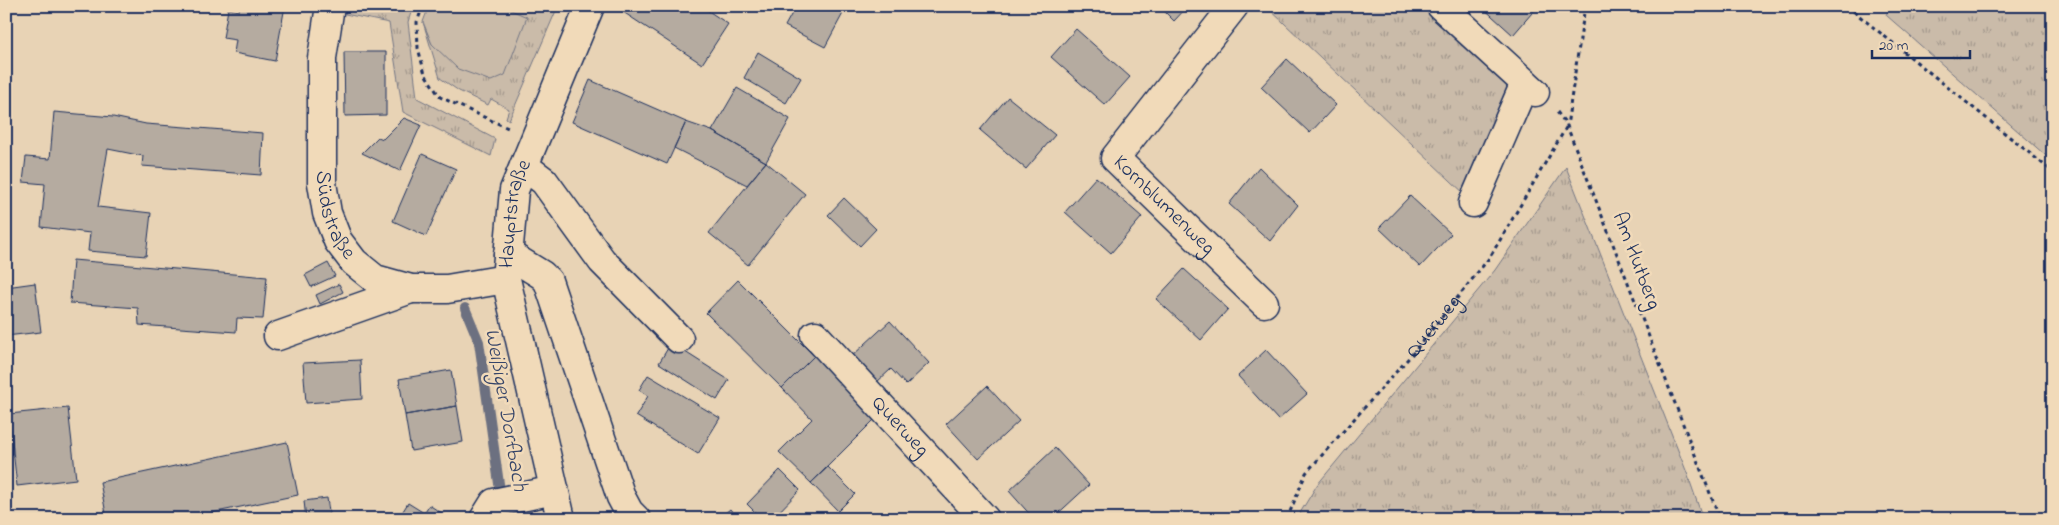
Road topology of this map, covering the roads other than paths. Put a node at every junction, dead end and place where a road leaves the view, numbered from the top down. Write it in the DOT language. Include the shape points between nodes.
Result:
graph roads {
  1 [pos="330,6"];
  2 [pos="590,6"];
  3 [pos="1234,6"];
  4 [pos="1441,6"];
  5 [pos="524,166"];
  6 [pos="1473,203"];
  7 [pos="507,266"];
  8 [pos="411,289"];
  9 [pos="1264,303"];
  10 [pos="815,335"];
  11 [pos="278,336"];
  12 [pos="679,339"];
  13 [pos="554,490"];
  14 [pos="496,507"];
  15 [pos="561,519"];
  16 [pos="636,519"];
  17 [pos="985,519"];
  1 -- 8 [label="street, Südstraße" via="322,58 322,182 327,213 338,241 354,262 375,279"];
  2 -- 5 [label="street, Hauptstraße"];
  3 -- 9 [label="street, Kornblumenweg" via="1115,158"];
  4 -- 6 [label="street" via="1530,87"];
  5 -- 7 [label="street, Hauptstraße" via="514,190"];
  5 -- 12 [label="street" via="544,181 602,261"];
  7 -- 8 [label="street, Südstraße" via="447,289"];
  7 -- 13 [label="street, Hauptstraße"];
  7 -- 16 [label="street" via="542,275 548,281 621,497"];
  8 -- 11 [label="street"];
  10 -- 17 [label="street, Querweg"];
  13 -- 14 [label="street"];
  13 -- 15 [label="street, Hauptstraße"];
}
